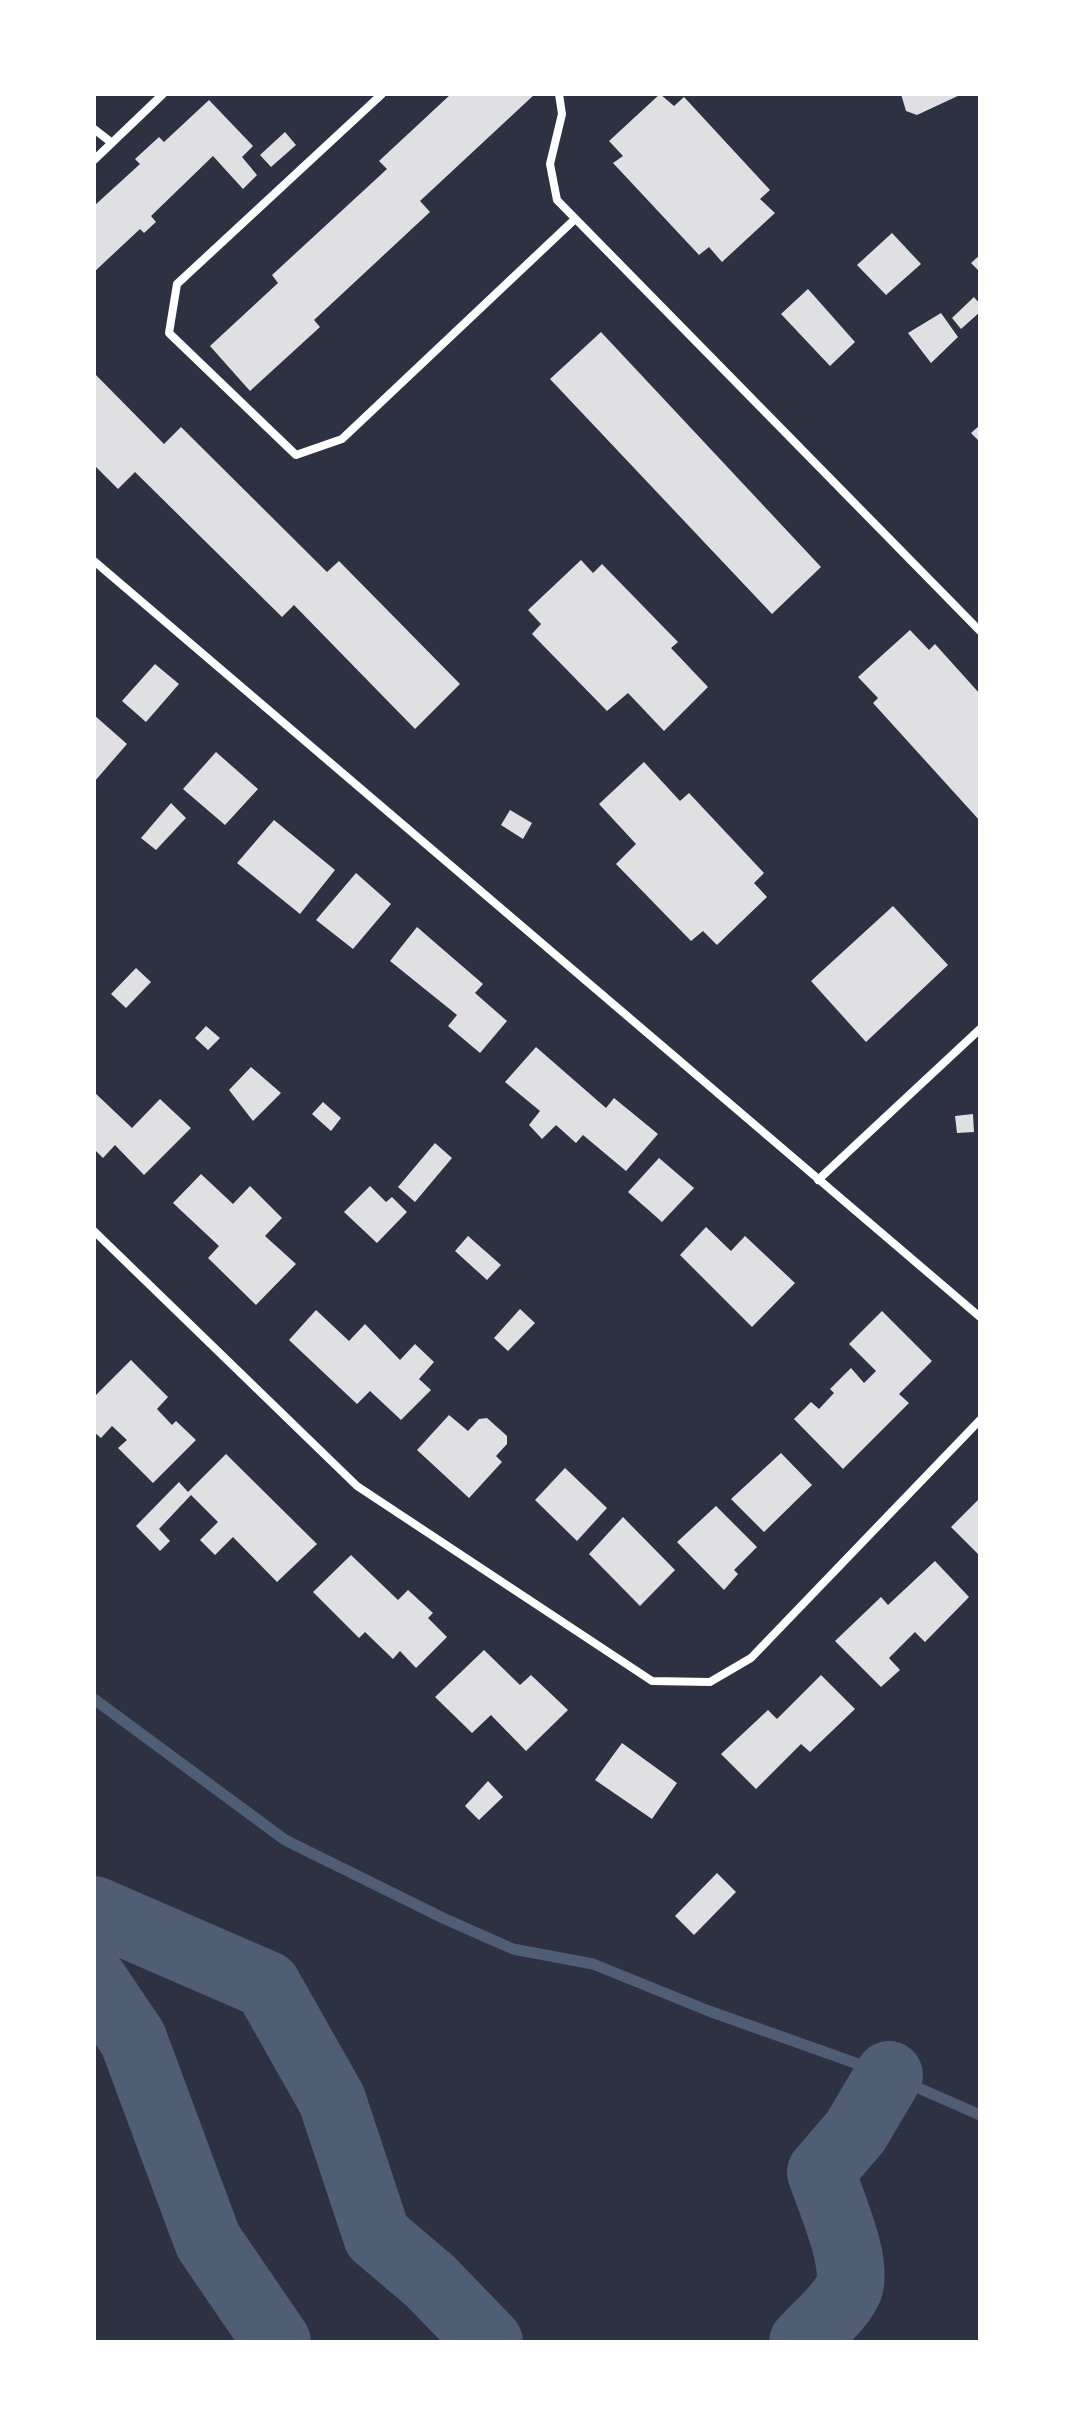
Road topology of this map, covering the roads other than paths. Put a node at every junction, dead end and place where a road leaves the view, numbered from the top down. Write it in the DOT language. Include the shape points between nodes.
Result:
graph roads {
  1 [pos="163,94"];
  2 [pos="382,94"];
  3 [pos="559,94"];
  4 [pos="94,129"];
  5 [pos="112,143"];
  6 [pos="94,160"];
  7 [pos="575,219"];
  8 [pos="94,561"];
  9 [pos="980,631"];
  10 [pos="980,1029"];
  11 [pos="818,1180"];
  12 [pos="94,1231"];
  13 [pos="980,1317"];
  14 [pos="980,1420"];
  1 -- 5 [label="street"];
  2 -- 7 [label="street" via="177,284 169,333 296,455 342,439"];
  3 -- 7 [label="street" via="562,114 550,164 557,200"];
  4 -- 5 [label="street"];
  5 -- 6 [label="street"];
  7 -- 9 [label="street"];
  8 -- 11 [label="street"];
  10 -- 11 [label="street"];
  11 -- 13 [label="street"];
  12 -- 14 [label="street" via="357,1486 652,1681 710,1682 751,1658"];
}
